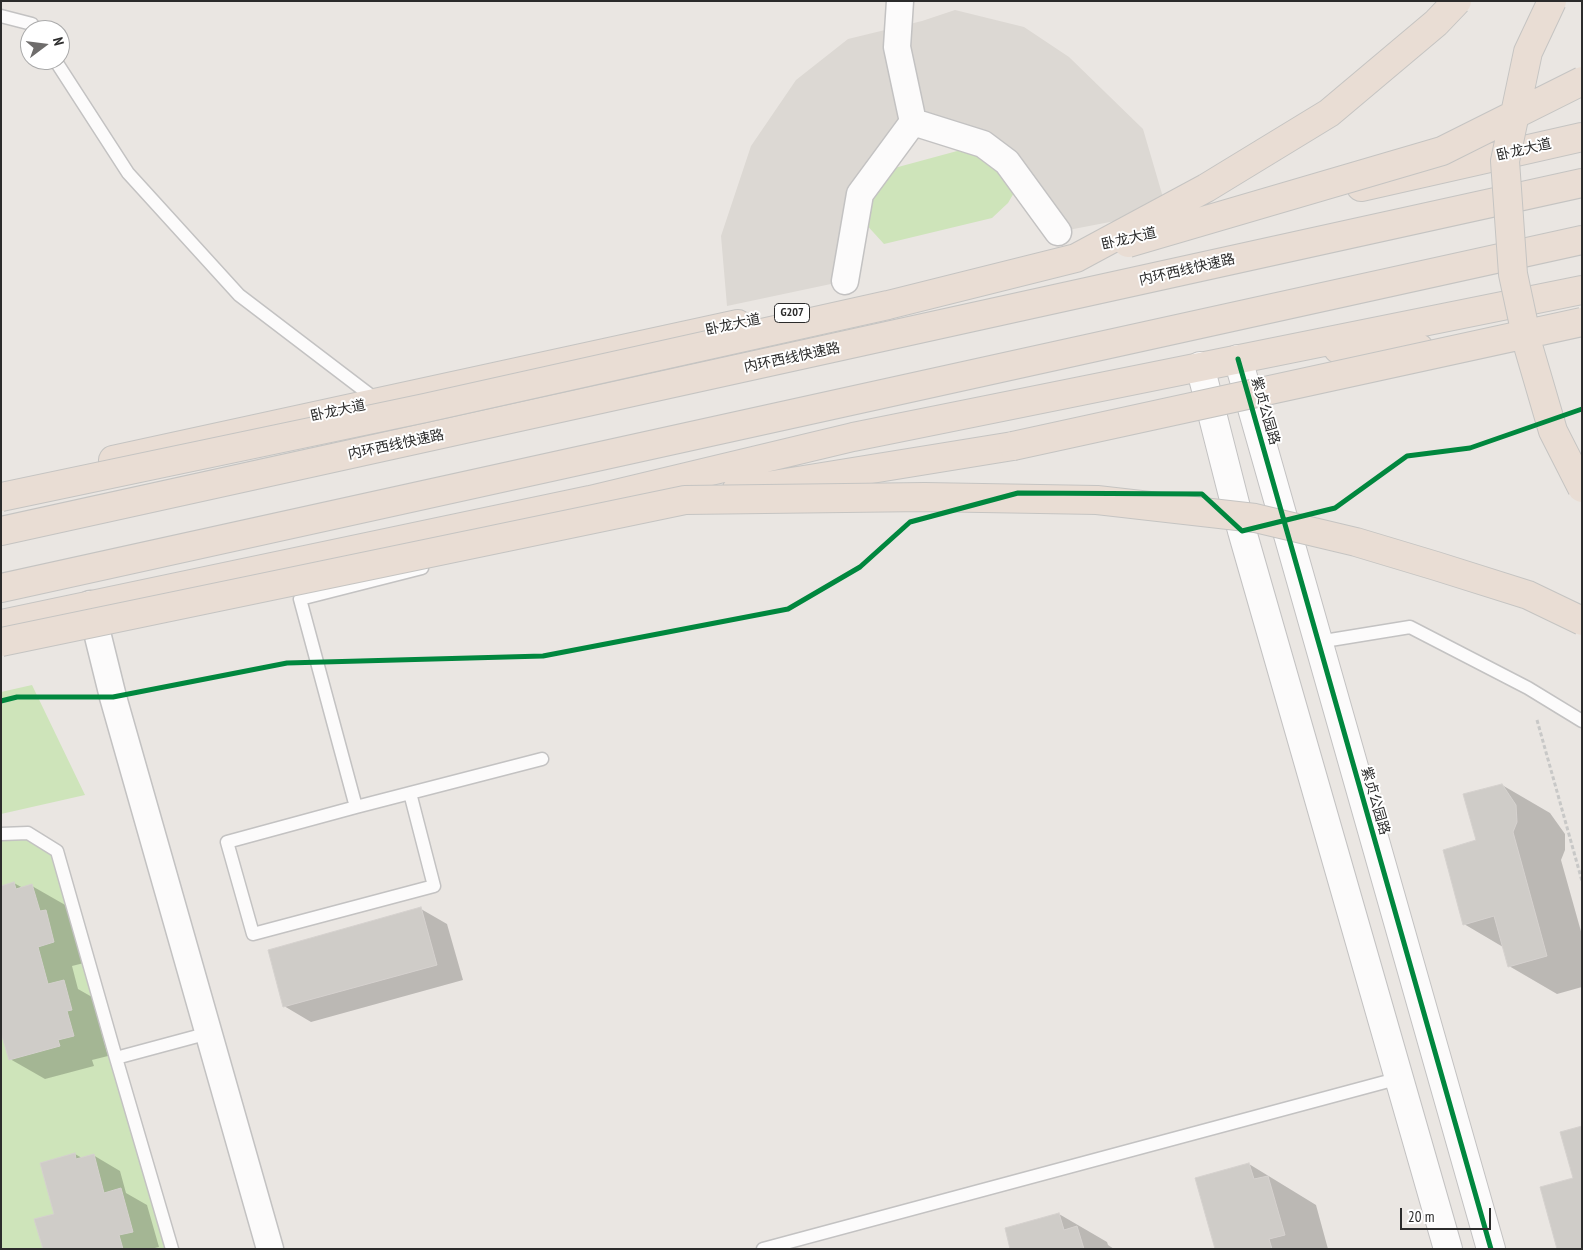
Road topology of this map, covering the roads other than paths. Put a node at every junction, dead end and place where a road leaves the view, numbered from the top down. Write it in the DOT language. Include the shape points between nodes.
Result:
graph roads {
  1 [pos="900,1"];
  2 [pos="1457,1"];
  3 [pos="1552,1"];
  4 [pos="1,16"];
  5 [pos="20,21"];
  6 [pos="61,70"];
  7 [pos="1582,81"];
  8 [pos="913,122"];
  9 [pos="1582,137"];
  10 [pos="1582,183"];
  11 [pos="1058,232"];
  12 [pos="1582,240"];
  13 [pos="1076,258"];
  14 [pos="845,281"];
  15 [pos="1582,290"];
  16 [pos="1582,321"];
  17 [pos="1299,346"];
  18 [pos="1238,358"];
  19 [pos="1200,366"];
  20 [pos="379,402"];
  21 [pos="1,484"];
  22 [pos="1582,488"];
  23 [pos="1,497"];
  24 [pos="590,500"];
  25 [pos="685,500"];
  26 [pos="1,532"];
  27 [pos="1,588"];
  28 [pos="90,604"];
  29 [pos="1582,621"];
  30 [pos="1,624"];
  31 [pos="1,642"];
  32 [pos="1318,642"];
  33 [pos="1582,721"];
  34 [pos="542,758"];
  35 [pos="410,793"];
  36 [pos="356,807"];
  37 [pos="1,834"];
  38 [pos="209,1033"];
  39 [pos="116,1058"];
  40 [pos="1400,1078"];
  41 [pos="172,1249"];
  42 [pos="270,1249"];
  43 [pos="763,1249"];
  44 [pos="1448,1249"];
  45 [pos="1490,1249"];
  1 -- 8 [label="street" via="897,47"];
  2 -- 13 [label="highway, bridge" via="1436,23 1329,113 1206,188"];
  3 -- 22 [label="highway, bridge" via="1528,52 1505,162 1513,274 1529,349 1553,431"];
  4 -- 5 [label="lane"];
  6 -- 20 [label="lane" via="128,174 239,295"];
  7 -- 13 [label="highway, bridge" via="1442,150"];
  8 -- 11 [label="street" via="983,144 1007,162"];
  8 -- 14 [label="street" via="860,194"];
  9 -- 20 [label="highway, 卧龙大道 / G207" via="1032,261"];
  10 -- 26 [label="highway, 内环西线快速路"];
  12 -- 27 [label="highway"];
  13 -- 23 [label="highway, bridge" via="839,316"];
  15 -- 17 [label="highway"];
  16 -- 17 [label="highway" via="1394,352"];
  16 -- 25 [label="highway, bridge" via="1013,446"];
  17 -- 18 [label="highway"];
  18 -- 19 [label="highway"];
  18 -- 32 [label="street, 紫贞公园路"];
  19 -- 24 [label="highway" via="853,437"];
  19 -- 40 [label="street" via="1242,531"];
  20 -- 21 [label="highway, 卧龙大道 / G207"];
  24 -- 28 [label="highway"];
  24 -- 36 [label="lane" via="500,548 300,599"];
  25 -- 29 [label="highway, bridge" via="925,497 1096,500 1255,518 1356,542 1528,595"];
  25 -- 31 [label="highway, bridge"];
  28 -- 30 [label="highway"];
  28 -- 38 [label="street" via="113,697"];
  32 -- 33 [label="lane" via="1410,627 1528,688"];
  32 -- 45 [label="street, 紫贞公园路"];
  34 -- 35 [label="lane"];
  35 -- 36 [label="lane"];
  35 -- 36 [label="lane" via="434,886 253,934 227,842"];
  37 -- 39 [label="lane" via="28,833 57,851"];
  38 -- 39 [label="lane"];
  38 -- 42 [label="street"];
  39 -- 41 [label="lane"];
  40 -- 43 [label="lane"];
  40 -- 44 [label="street"];
}
